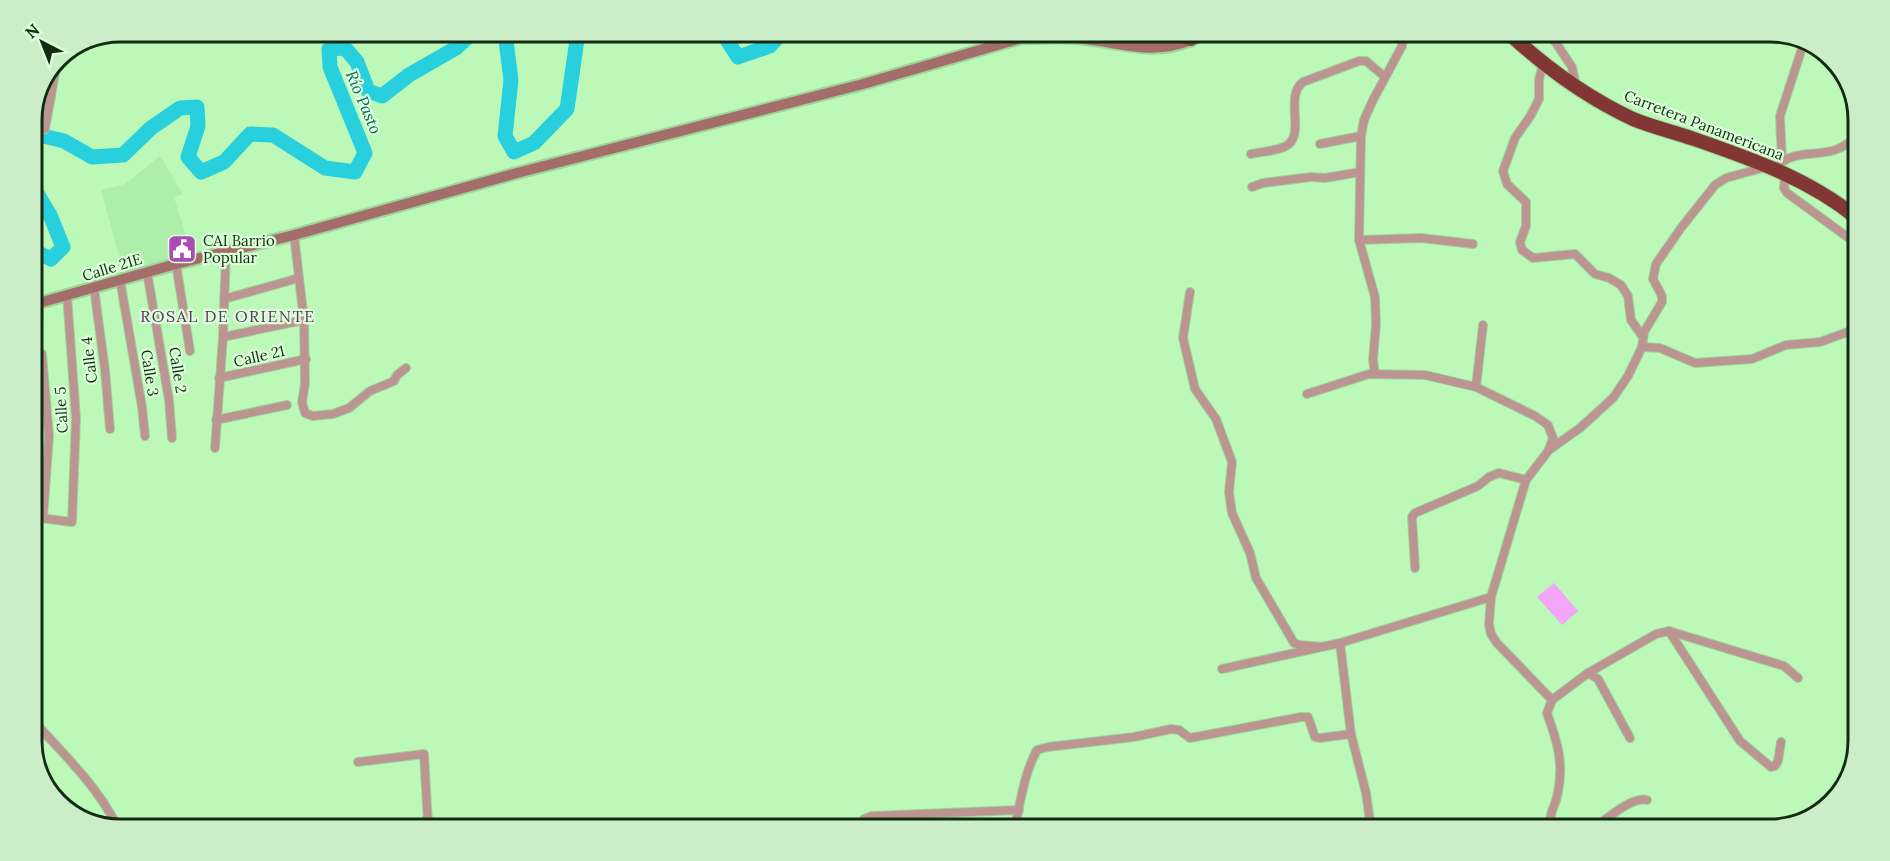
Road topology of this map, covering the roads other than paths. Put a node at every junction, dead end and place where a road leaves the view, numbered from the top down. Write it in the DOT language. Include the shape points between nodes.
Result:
graph roads {
  1 [pos="1009,42"];
  2 [pos="1100,42"];
  3 [pos="1186,42"];
  4 [pos="1402,42"];
  5 [pos="1519,42"];
  6 [pos="1555,42"];
  7 [pos="1802,49"];
  8 [pos="1543,64"];
  9 [pos="1385,77"];
  10 [pos="54,78"];
  11 [pos="1576,88"];
  12 [pos="45,129"];
  13 [pos="1361,136"];
  14 [pos="1848,143"];
  15 [pos="1320,144"];
  16 [pos="1251,154"];
  17 [pos="1777,167"];
  18 [pos="1360,172"];
  19 [pos="1252,187"];
  20 [pos="1848,212"];
  21 [pos="294,235"];
  22 [pos="1848,235"];
  23 [pos="1359,240"];
  24 [pos="1473,244"];
  25 [pos="226,252"];
  26 [pos="176,264"];
  27 [pos="147,272"];
  28 [pos="299,278"];
  29 [pos="120,280"];
  30 [pos="94,288"];
  31 [pos="1190,292"];
  32 [pos="67,296"];
  33 [pos="224,299"];
  34 [pos="42,302"];
  35 [pos="304,320"];
  36 [pos="1483,325"];
  37 [pos="1848,332"];
  38 [pos="1643,337"];
  39 [pos="223,338"];
  40 [pos="1642,347"];
  41 [pos="190,351"];
  42 [pos="42,354"];
  43 [pos="306,359"];
  44 [pos="406,368"];
  45 [pos="1375,373"];
  46 [pos="219,378"];
  47 [pos="1476,387"];
  48 [pos="1307,394"];
  49 [pos="287,405"];
  50 [pos="216,420"];
  51 [pos="111,429"];
  52 [pos="145,436"];
  53 [pos="171,438"];
  54 [pos="215,448"];
  55 [pos="1549,450"];
  56 [pos="1526,480"];
  57 [pos="43,518"];
  58 [pos="1415,568"];
  59 [pos="1491,597"];
  60 [pos="1669,631"];
  61 [pos="1340,643"];
  62 [pos="1322,647"];
  63 [pos="1222,669"];
  64 [pos="1588,673"];
  65 [pos="1798,678"];
  66 [pos="1552,700"];
  67 [pos="42,730"];
  68 [pos="1352,734"];
  69 [pos="1630,738"];
  70 [pos="1781,742"];
  71 [pos="358,762"];
  72 [pos="1647,800"];
  73 [pos="1019,810"];
  74 [pos="115,819"];
  75 [pos="428,819"];
  76 [pos="864,819"];
  77 [pos="1017,819"];
  78 [pos="1370,819"];
  79 [pos="1549,819"];
  80 [pos="1607,819"];
  1 -- 21 [label="main road, Calle 21E"];
  2 -- 3 [label="main road, Calle 21E" via="1156,49"];
  4 -- 9 [label="street"];
  5 -- 8 [label="highway, Carretera Panamericana"];
  6 -- 11 [label="street" via="1572,67"];
  7 -- 17 [label="street" via="1780,116"];
  8 -- 11 [label="highway, Carretera Panamericana"];
  8 -- 38 [label="street" via="1539,99 1515,138 1503,171 1507,184 1526,202 1522,250 1533,258 1575,254 1595,274 1622,285 1628,296 1631,321"];
  9 -- 13 [label="street" via="1364,120"];
  9 -- 16 [label="street" via="1366,61 1303,82 1295,94 1292,143"];
  10 -- 12 [label="street"];
  11 -- 17 [label="highway, Carretera Panamericana" via="1634,119"];
  13 -- 15 [label="street"];
  13 -- 18 [label="street"];
  14 -- 17 [label="street" via="1835,151 1800,155"];
  17 -- 20 [label="highway, Carretera Panamericana"];
  17 -- 22 [label="street" via="1788,193"];
  17 -- 38 [label="street" via="1715,184 1656,264 1653,279 1662,302"];
  18 -- 19 [label="street"];
  18 -- 23 [label="street"];
  21 -- 25 [label="main road, Calle 21E"];
  21 -- 28 [label="street"];
  23 -- 24 [label="street" via="1421,238"];
  23 -- 45 [label="street" via="1375,297"];
  25 -- 26 [label="main road, Calle 21E"];
  25 -- 33 [label="street"];
  26 -- 27 [label="main road, Calle 21E"];
  26 -- 41 [label="street"];
  27 -- 29 [label="main road, Calle 21E"];
  27 -- 53 [label="street, Calle 2" via="169,400"];
  28 -- 33 [label="street"];
  28 -- 35 [label="street"];
  29 -- 30 [label="main road, Calle 21E"];
  29 -- 52 [label="street, Calle 3"];
  30 -- 32 [label="main road, Calle 21E"];
  30 -- 51 [label="street, Calle 4"];
  31 -- 62 [label="street" via="1183,338 1195,389 1216,419 1233,462 1229,492 1232,513 1250,553 1256,578 1294,643"];
  32 -- 34 [label="main road, Calle 21E"];
  32 -- 57 [label="street, Calle 5" via="76,417 72,522"];
  33 -- 39 [label="street"];
  35 -- 39 [label="street"];
  35 -- 43 [label="street"];
  36 -- 47 [label="street"];
  37 -- 40 [label="street" via="1820,342 1786,345 1752,359 1695,363 1660,348"];
  38 -- 40 [label="street"];
  39 -- 46 [label="street"];
  40 -- 55 [label="street" via="1613,398"];
  42 -- 57 [label="street" via="49,436"];
  43 -- 44 [label="street" via="302,402 305,413 313,416 349,408 370,391 394,381"];
  43 -- 46 [label="street, Calle 21"];
  45 -- 47 [label="street" via="1425,375"];
  45 -- 48 [label="street"];
  46 -- 50 [label="street"];
  47 -- 55 [label="street" via="1548,425 1552,438"];
  49 -- 50 [label="street"];
  50 -- 54 [label="street"];
  55 -- 56 [label="street"];
  56 -- 58 [label="street" via="1499,473 1415,513"];
  56 -- 59 [label="street"];
  59 -- 61 [label="street"];
  59 -- 66 [label="street" via="1491,634"];
  60 -- 64 [label="street" via="1656,634"];
  60 -- 65 [label="street" via="1784,666"];
  60 -- 70 [label="street" via="1740,741 1756,757 1775,766"];
  61 -- 62 [label="street"];
  61 -- 68 [label="street"];
  62 -- 63 [label="street"];
  64 -- 66 [label="street"];
  64 -- 69 [label="street" via="1598,679"];
  66 -- 79 [label="street" via="1547,713 1560,751 1558,794"];
  67 -- 74 [label="street" via="79,770"];
  68 -- 73 [label="street" via="1316,737 1308,717 1301,717 1190,738 1171,729 1048,747 1037,750 1032,760"];
  68 -- 78 [label="street"];
  71 -- 75 [label="street" via="424,754"];
  72 -- 80 [label="street" via="1640,798"];
  73 -- 76 [label="street"];
  73 -- 77 [label="street"];
}
